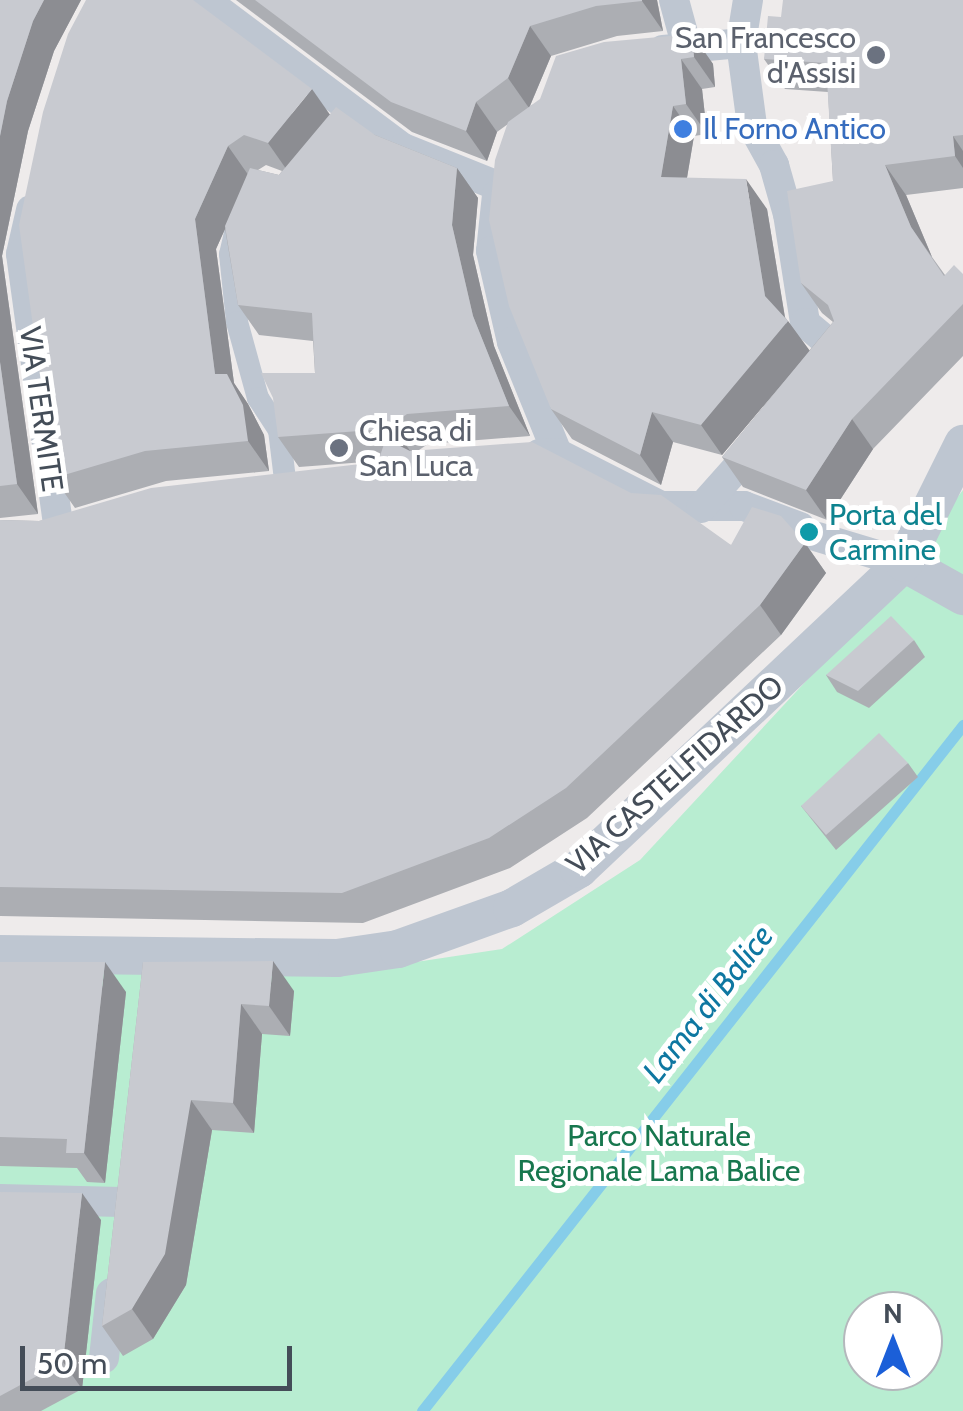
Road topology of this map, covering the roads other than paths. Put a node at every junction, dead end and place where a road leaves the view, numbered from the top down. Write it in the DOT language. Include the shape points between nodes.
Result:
graph roads {
  1 [pos="205,0"];
  2 [pos="674,0"];
  3 [pos="748,0"];
  4 [pos="742,43"];
  5 [pos="678,48"];
  6 [pos="638,52"];
  7 [pos="508,155"];
  8 [pos="38,176"];
  9 [pos="498,186"];
  10 [pos="243,218"];
  11 [pos="810,385"];
  12 [pos="774,426"];
  13 [pos="963,444"];
  14 [pos="557,453"];
  15 [pos="503,457"];
  16 [pos="320,484"];
  17 [pos="286,488"];
  18 [pos="247,492"];
  19 [pos="701,508"];
  20 [pos="95,521"];
  21 [pos="59,532"];
  22 [pos="20,534"];
  23 [pos="904,563"];
  24 [pos="963,596"];
  25 [pos="0,954"];
  26 [pos="149,957"];
  27 [pos="144,995"];
  28 [pos="126,1164"];
  29 [pos="0,1199"];
  30 [pos="121,1202"];
  31 [pos="104,1358"];
  1 -- 9 [label="street" via="351,121"];
  2 -- 5 [label="street"];
  3 -- 4 [label="street"];
  4 -- 5 [label="street"];
  4 -- 11 [label="street" via="752,124 774,164 788,214 805,323 836,350"];
  5 -- 6 [label="street"];
  7 -- 9 [label="street"];
  8 -- 21 [label="street, VIA TERMITE" via="21,254"];
  9 -- 14 [label="street" via="491,251 512,342"];
  10 -- 17 [label="street" via="230,254 237,322 258,398 279,430"];
  12 -- 19 [label="street"];
  13 -- 23 [label="street"];
  14 -- 15 [label="street"];
  14 -- 19 [label="street" via="661,506"];
  16 -- 17 [label="street"];
  17 -- 18 [label="street"];
  19 -- 23 [label="street" via="744,506"];
  20 -- 21 [label="street"];
  21 -- 22 [label="street"];
  23 -- 24 [label="street"];
  23 -- 26 [label="street, VIA CASTELFIDARDO" via="579,869 512,908 398,949 337,958"];
  25 -- 26 [label="street, VIA CASTELFIDARDO"];
  26 -- 27 [label="street"];
  28 -- 30 [label="street"];
  29 -- 30 [label="street"];
  30 -- 31 [label="street"];
}
